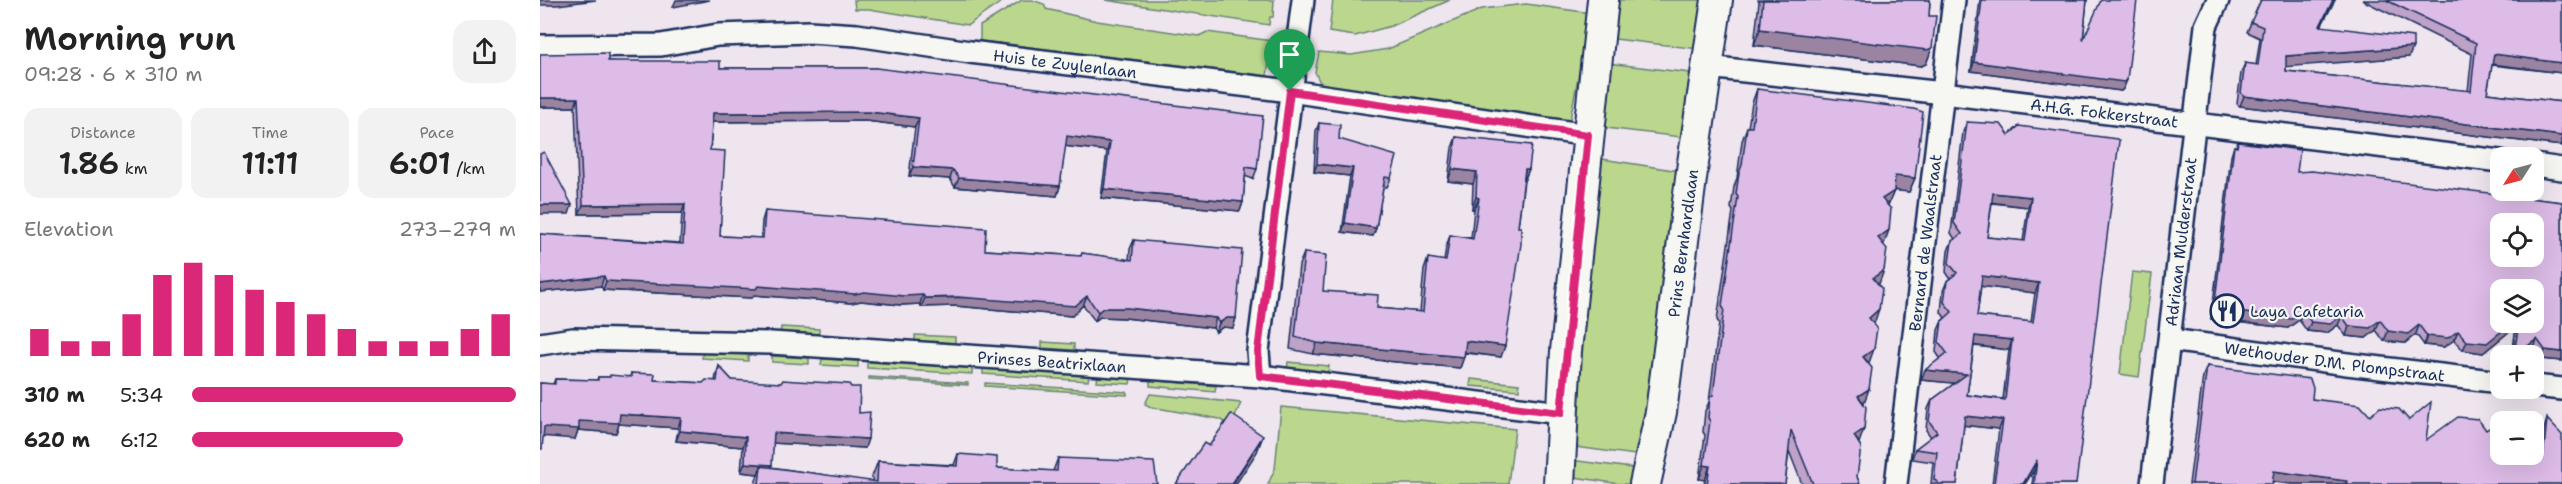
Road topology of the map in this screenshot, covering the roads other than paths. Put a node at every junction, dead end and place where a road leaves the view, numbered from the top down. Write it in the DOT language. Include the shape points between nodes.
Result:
graph roads {
  1 [pos="1303,0"];
  2 [pos="1603,0"];
  3 [pos="1717,0"];
  4 [pos="1954,0"];
  5 [pos="2218,0"];
  6 [pos="540,46"];
  7 [pos="1708,67"];
  8 [pos="1290,91"];
  9 [pos="1943,93"];
  10 [pos="2194,123"];
  11 [pos="1588,135"];
  12 [pos="2490,160"];
  13 [pos="2544,166"];
  14 [pos="2562,169"];
  15 [pos="2170,340"];
  16 [pos="540,345"];
  17 [pos="1260,376"];
  18 [pos="2490,381"];
  19 [pos="2544,387"];
  20 [pos="2562,389"];
  21 [pos="1561,413"];
  22 [pos="1558,484"];
  23 [pos="1645,484"];
  24 [pos="1896,484"];
  25 [pos="2152,484"];
  1 -- 8 [label="street"];
  2 -- 11 [label="street"];
  3 -- 7 [label="street, Prins Bernhardlaan"];
  4 -- 9 [label="street, Bernard de Waalstraat"];
  5 -- 10 [label="street, Adriaan Mulderstraat" via="2206,26"];
  6 -- 8 [label="street, Huis te Zuylenlaan" via="661,45 740,34 848,34"];
  7 -- 9 [label="street, A.H.G. Fokkerstraat"];
  7 -- 23 [label="street, Prins Bernhardlaan" via="1661,412"];
  8 -- 11 [label="street, Huis te Zuylenlaan"];
  8 -- 17 [label="street" via="1258,351"];
  9 -- 10 [label="street, A.H.G. Fokkerstraat"];
  9 -- 24 [label="street, Bernard de Waalstraat"];
  10 -- 12 [label="street, A.H.G. Fokkerstraat"];
  10 -- 15 [label="street, Adriaan Mulderstraat"];
  11 -- 21 [label="street"];
  13 -- 14 [label="street"];
  15 -- 18 [label="street, Wethouder D.M. Plompstraat"];
  15 -- 25 [label="street, Adriaan Mulderstraat"];
  16 -- 17 [label="street, Prinses Beatrixlaan" via="573,339 771,343"];
  17 -- 21 [label="street, Prinses Beatrixlaan"];
  19 -- 20 [label="street"];
  21 -- 22 [label="street"];
}
